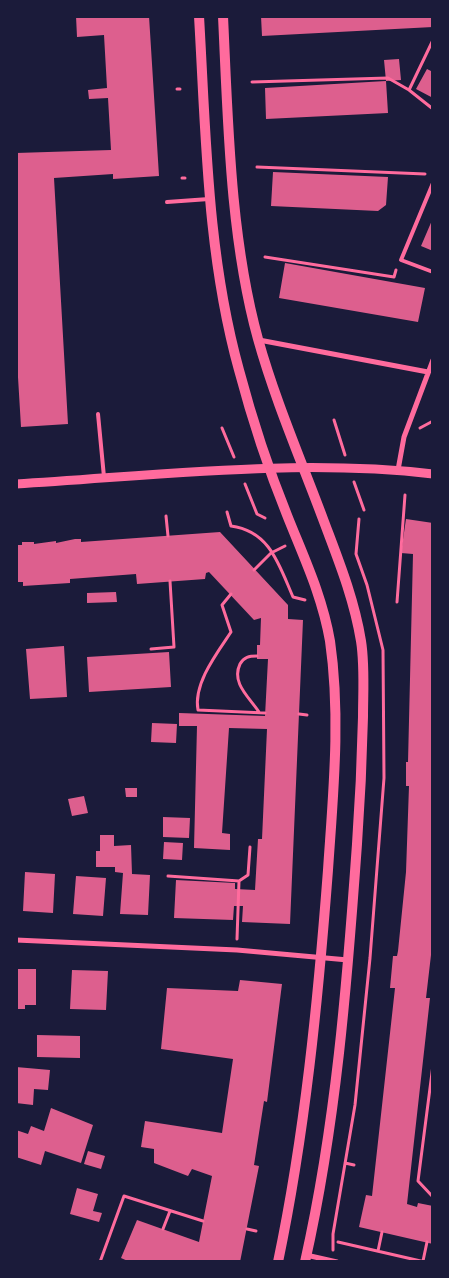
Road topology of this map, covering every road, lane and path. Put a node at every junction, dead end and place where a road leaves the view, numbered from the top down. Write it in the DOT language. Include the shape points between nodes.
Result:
graph roads {
  1 [pos="199,16"];
  2 [pos="222,16"];
  3 [pos="433,40"];
  4 [pos="252,82"];
  5 [pos="409,90"];
  6 [pos="433,109"];
  7 [pos="257,167"];
  8 [pos="433,175"];
  9 [pos="433,183"];
  10 [pos="209,200"];
  11 [pos="168,202"];
  12 [pos="265,257"];
  13 [pos="401,260"];
  14 [pos="433,272"];
  15 [pos="259,340"];
  16 [pos="433,360"];
  17 [pos="428,372"];
  18 [pos="98,414"];
  19 [pos="305,469"];
  20 [pos="270,470"];
  21 [pos="398,470"];
  22 [pos="433,474"];
  23 [pos="104,479"];
  24 [pos="16,484"];
  25 [pos="405,495"];
  26 [pos="227,512"];
  27 [pos="258,514"];
  28 [pos="166,516"];
  29 [pos="265,518"];
  30 [pos="168,536"];
  31 [pos="284,552"];
  32 [pos="271,553"];
  33 [pos="254,570"];
  34 [pos="170,581"];
  35 [pos="230,594"];
  36 [pos="307,600"];
  37 [pos="397,602"];
  38 [pos="151,649"];
  39 [pos="257,656"];
  40 [pos="259,712"];
  41 [pos="265,713"];
  42 [pos="299,714"];
  43 [pos="307,715"];
  44 [pos="250,847"];
  45 [pos="168,876"];
  46 [pos="240,881"];
  47 [pos="16,940"];
  48 [pos="237,950"];
  49 [pos="321,958"];
  50 [pos="349,960"];
  51 [pos="433,1013"];
  52 [pos="433,1025"];
  53 [pos="433,1065"];
  54 [pos="345,1163"];
  55 [pos="354,1165"];
  56 [pos="433,1197"];
  57 [pos="170,1210"];
  58 [pos="203,1221"];
  59 [pos="163,1229"];
  60 [pos="247,1229"];
  61 [pos="256,1230"];
  62 [pos="382,1232"];
  63 [pos="338,1242"];
  64 [pos="427,1242"];
  65 [pos="378,1251"];
  66 [pos="306,1259"];
  67 [pos="424,1261"];
  68 [pos="100,1262"];
  69 [pos="278,1262"];
  70 [pos="337,1262"];
  1 -- 10 [label="main road"];
  2 -- 15 [label="main road" via="241,254"];
  3 -- 5 [label="path"];
  4 -- 5 [label="path" via="388,78"];
  5 -- 6 [label="path"];
  7 -- 8 [label="path"];
  9 -- 13 [label="lane"];
  10 -- 11 [label="lane"];
  10 -- 20 [label="main road" via="230,338"];
  12 -- 13 [label="path" via="394,277"];
  13 -- 14 [label="lane"];
  15 -- 17 [label="street"];
  15 -- 19 [label="main road"];
  16 -- 17 [label="street"];
  17 -- 21 [label="street" via="404,437"];
  18 -- 23 [label="lane"];
  19 -- 20 [label="street"];
  19 -- 21 [label="street"];
  19 -- 50 [label="main road" via="343,571 362,644 361,791"];
  20 -- 23 [label="street"];
  20 -- 49 [label="main road" via="314,578 324,612 334,678 333,791"];
  21 -- 22 [label="street"];
  23 -- 24 [label="street"];
  25 -- 37 [label="path"];
  26 -- 32 [label="path" via="231,526 251,531 264,541"];
  27 -- 29 [label="path"];
  28 -- 30 [label="path"];
  31 -- 32 [label="path" via="283,547"];
  32 -- 33 [label="path"];
  32 -- 36 [label="path" via="294,596"];
  34 -- 38 [label="path" via="174,647"];
  35 -- 40 [label="path" via="222,604 231,632 199,690 198,710"];
  39 -- 40 [label="path" via="242,659 237,671 239,685"];
  40 -- 41 [label="path"];
  42 -- 43 [label="path"];
  44 -- 46 [label="path" via="248,875"];
  45 -- 46 [label="path"];
  46 -- 48 [label="path"];
  47 -- 48 [label="street"];
  48 -- 49 [label="street"];
  49 -- 50 [label="street"];
  49 -- 69 [label="main road" via="306,1090"];
  50 -- 66 [label="main road" via="336,1092"];
  51 -- 52 [label="path"];
  53 -- 56 [label="path" via="418,1181"];
  54 -- 55 [label="path"];
  57 -- 58 [label="path"];
  57 -- 59 [label="path"];
  57 -- 68 [label="path" via="124,1196"];
  60 -- 61 [label="path"];
  62 -- 65 [label="path"];
  63 -- 65 [label="path"];
  64 -- 67 [label="path"];
  65 -- 67 [label="path"];
  66 -- 70 [label="street"];
}
